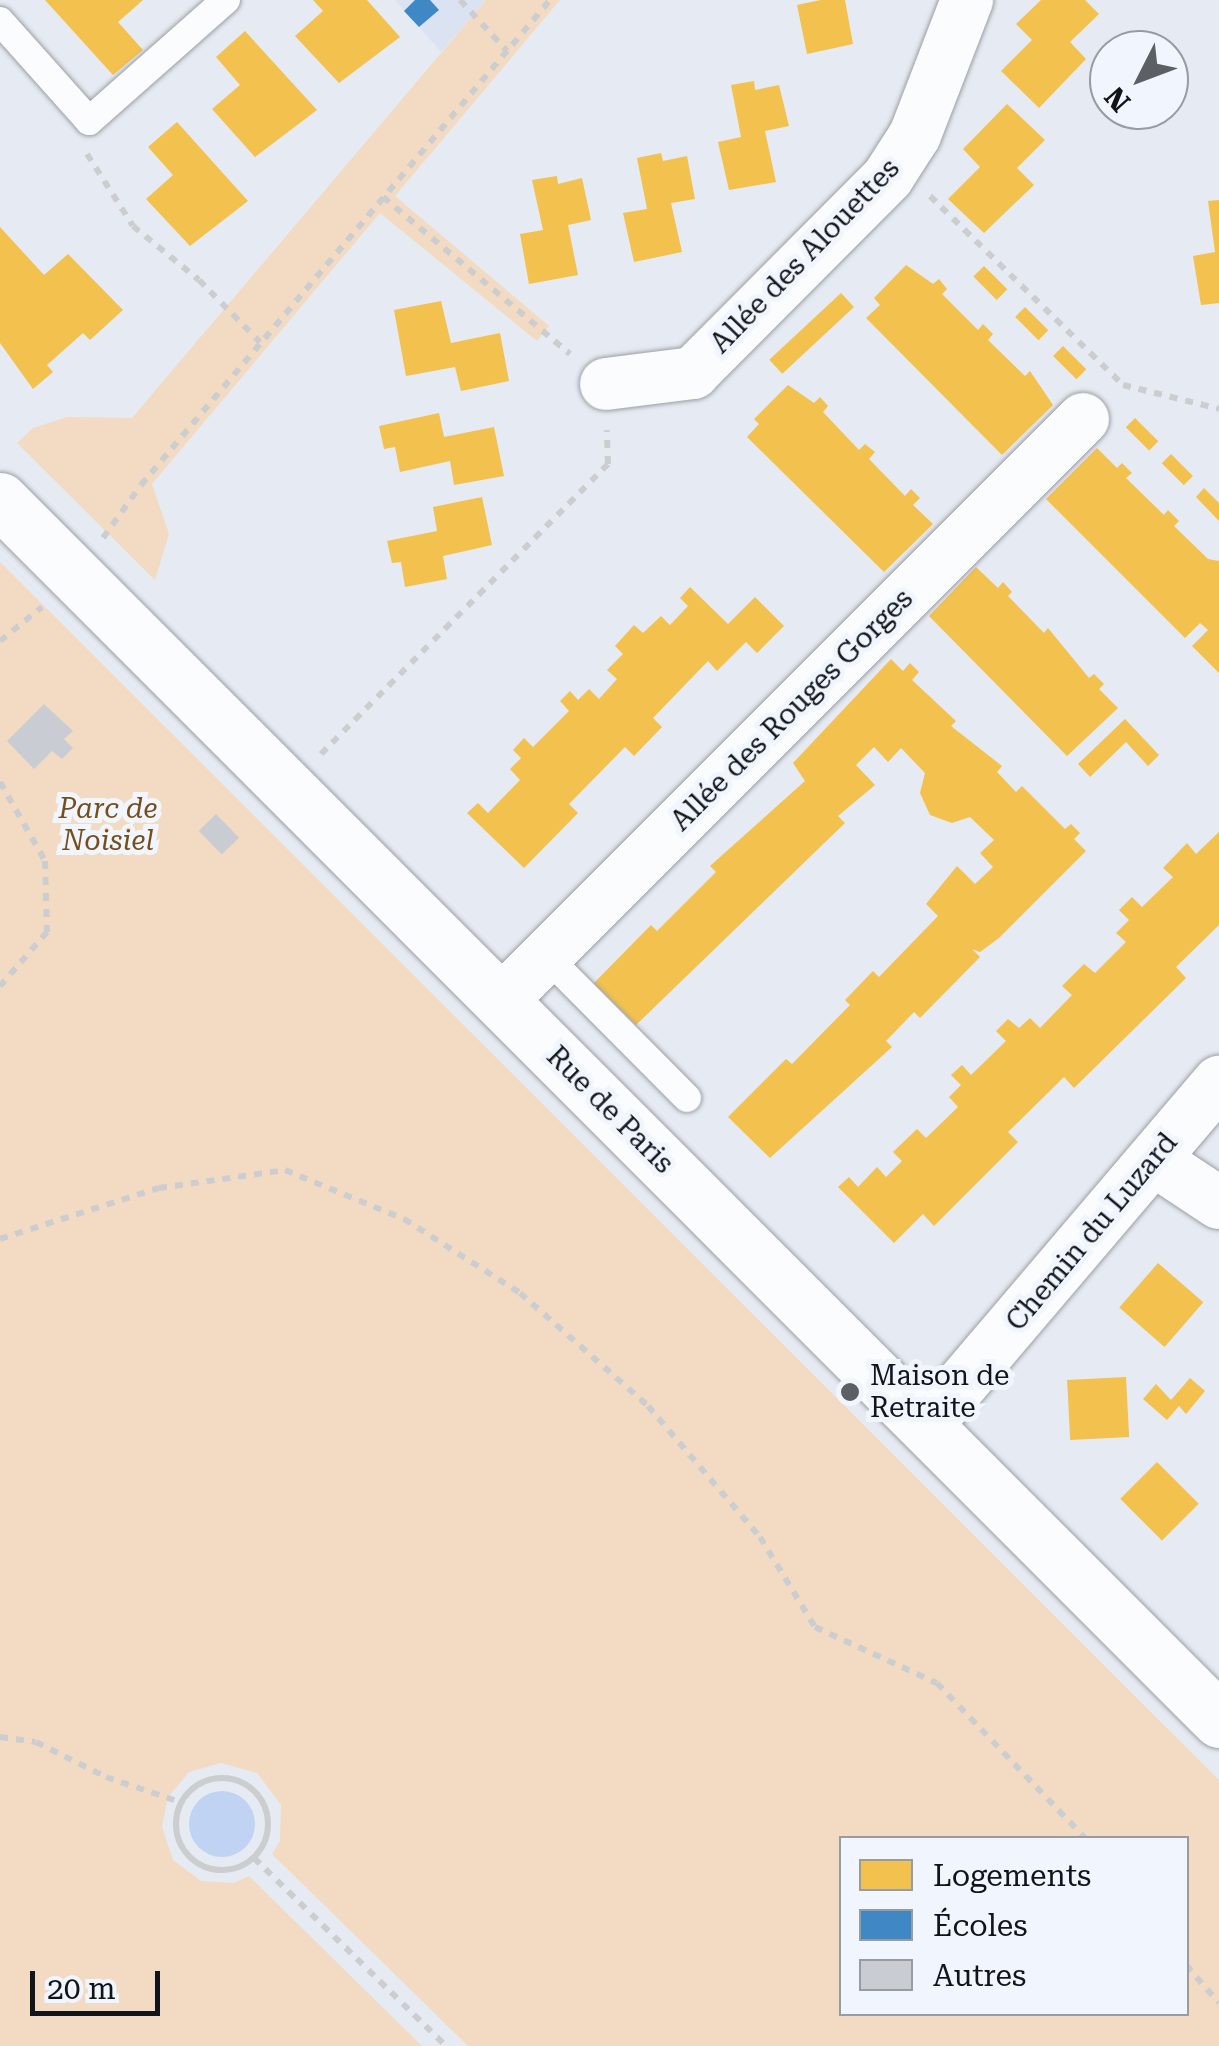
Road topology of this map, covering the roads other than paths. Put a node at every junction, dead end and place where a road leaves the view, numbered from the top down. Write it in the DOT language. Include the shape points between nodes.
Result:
graph roads {
  1 [pos="226,0"];
  2 [pos="967,0"];
  3 [pos="0,21"];
  4 [pos="606,384"];
  5 [pos="1083,420"];
  6 [pos="0,500"];
  7 [pos="546,956"];
  8 [pos="501,1001"];
  9 [pos="1219,1082"];
  10 [pos="687,1098"];
  11 [pos="1154,1160"];
  12 [pos="1219,1203"];
  13 [pos="926,1426"];
  14 [pos="1219,1720"];
  1 -- 3 [label="lane" via="89,121"];
  2 -- 4 [label="street, Allée des Alouettes" via="897,163 693,373"];
  5 -- 7 [label="street, Allée des Rouges Gorges"];
  6 -- 8 [label="main road, Rue de Paris"];
  7 -- 8 [label="street, Allée des Rouges Gorges"];
  7 -- 10 [label="lane"];
  8 -- 13 [label="main road, Rue de Paris"];
  9 -- 11 [label="street, Chemin du Luzard"];
  11 -- 12 [label="street"];
  11 -- 13 [label="street, Chemin du Luzard"];
  13 -- 14 [label="main road, Rue de Paris"];
}
